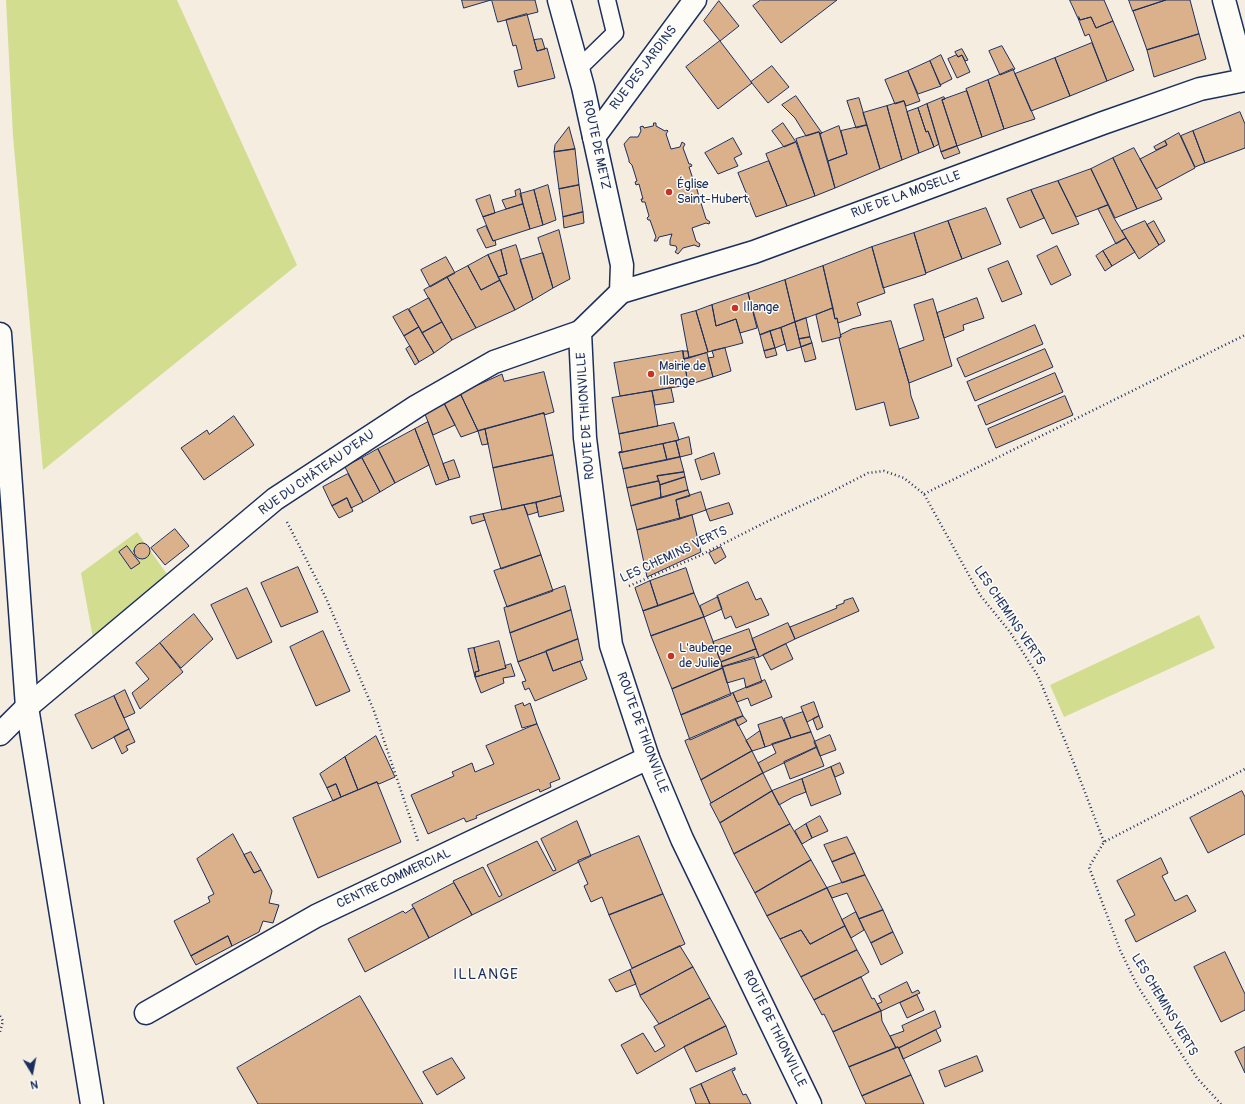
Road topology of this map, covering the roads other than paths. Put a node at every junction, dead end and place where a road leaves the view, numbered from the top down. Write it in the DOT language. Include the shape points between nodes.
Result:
graph roads {
  1 [pos="559,0"];
  2 [pos="607,0"];
  3 [pos="695,0"];
  4 [pos="1224,0"];
  5 [pos="578,68"];
  6 [pos="1245,79"];
  7 [pos="594,137"];
  8 [pos="621,292"];
  9 [pos="580,332"];
  10 [pos="0,334"];
  11 [pos="28,707"];
  12 [pos="0,734"];
  13 [pos="648,758"];
  14 [pos="146,1012"];
  15 [pos="92,1104"];
  16 [pos="810,1104"];
  1 -- 5 [label="street, ROUTE DE METZ"];
  2 -- 5 [label="lane" via="615,32"];
  3 -- 7 [label="street, RUE DES JARDINS"];
  4 -- 6 [label="street"];
  5 -- 7 [label="street, ROUTE DE METZ"];
  6 -- 8 [label="street, RUE DE LA MOSELLE" via="1200,89 1103,123 754,252"];
  7 -- 8 [label="street, ROUTE DE METZ" via="622,265"];
  8 -- 9 [label="street, RUE DE LA MOSELLE"];
  9 -- 11 [label="street, RUE DU CHÂTEAU D'EAU" via="494,362 417,406 275,499"];
  9 -- 13 [label="street, ROUTE DE THIONVILLE" via="585,438 611,645"];
  10 -- 11 [label="street"];
  11 -- 12 [label="street, RUE DU CHÂTEAU D'EAU"];
  11 -- 15 [label="street"];
  13 -- 14 [label="street, CENTRE COMMERCIAL" via="316,916"];
  13 -- 16 [label="street, ROUTE DE THIONVILLE" via="682,839"];
}
